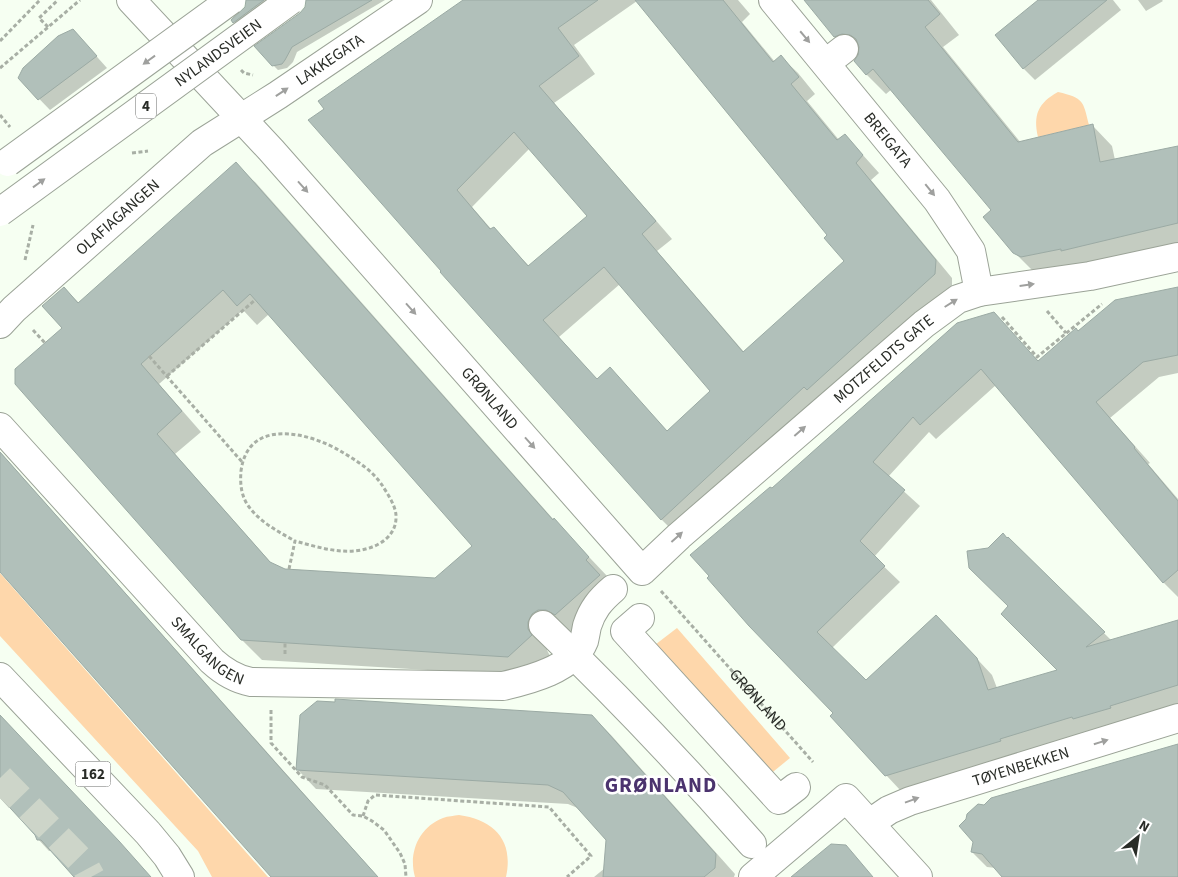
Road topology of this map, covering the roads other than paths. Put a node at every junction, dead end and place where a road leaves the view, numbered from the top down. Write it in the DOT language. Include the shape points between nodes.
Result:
graph roads {
  1 [pos="131,0"];
  2 [pos="231,0"];
  3 [pos="291,0"];
  4 [pos="418,0"];
  5 [pos="773,0"];
  6 [pos="240,118"];
  7 [pos="8,162"];
  8 [pos="0,212"];
  9 [pos="1178,257"];
  10 [pos="988,302"];
  11 [pos="0,324"];
  12 [pos="0,427"];
  13 [pos="642,570"];
  14 [pos="613,589"];
  15 [pos="640,618"];
  16 [pos="543,625"];
  17 [pos="575,656"];
  18 [pos="0,677"];
  19 [pos="1178,718"];
  20 [pos="796,787"];
  21 [pos="870,823"];
  22 [pos="752,844"];
  23 [pos="180,877"];
  24 [pos="753,877"];
  25 [pos="918,877"];
  1 -- 6 [label="main road, GRØNLAND"];
  2 -- 7 [label="main road, 4, one-way, bridge"];
  8 -- 3 [label="main road, NYLANDSVEIEN / 4, one-way, bridge"];
  6 -- 4 [label="main road, LAKKEGATA, one-way"];
  5 -- 10 [label="main road, BREIGATA, one-way" via="835,56 971,251"];
  6 -- 11 [label="main road, OLAFIAGANGEN" via="202,143"];
  6 -- 13 [label="main road, GRØNLAND, one-way"];
  10 -- 9 [label="main road, MOTZFELDTS GATE, one-way"];
  13 -- 10 [label="main road, MOTZFELDTS GATE, one-way" via="924,324 958,299"];
  12 -- 17 [label="main road, SMALGANGEN" via="212,662 240,680 502,686 535,677"];
  14 -- 17 [label="main road" via="598,602"];
  15 -- 20 [label="main road" via="625,631 779,800"];
  16 -- 17 [label="main road"];
  17 -- 22 [label="main road"];
  18 -- 23 [label="main road, 162" via="148,833"];
  21 -- 19 [label="main road, TØYENBEKKEN, one-way" via="910,800"];
  21 -- 24 [label="main road" via="846,798"];
  21 -- 25 [label="main road"];
}
